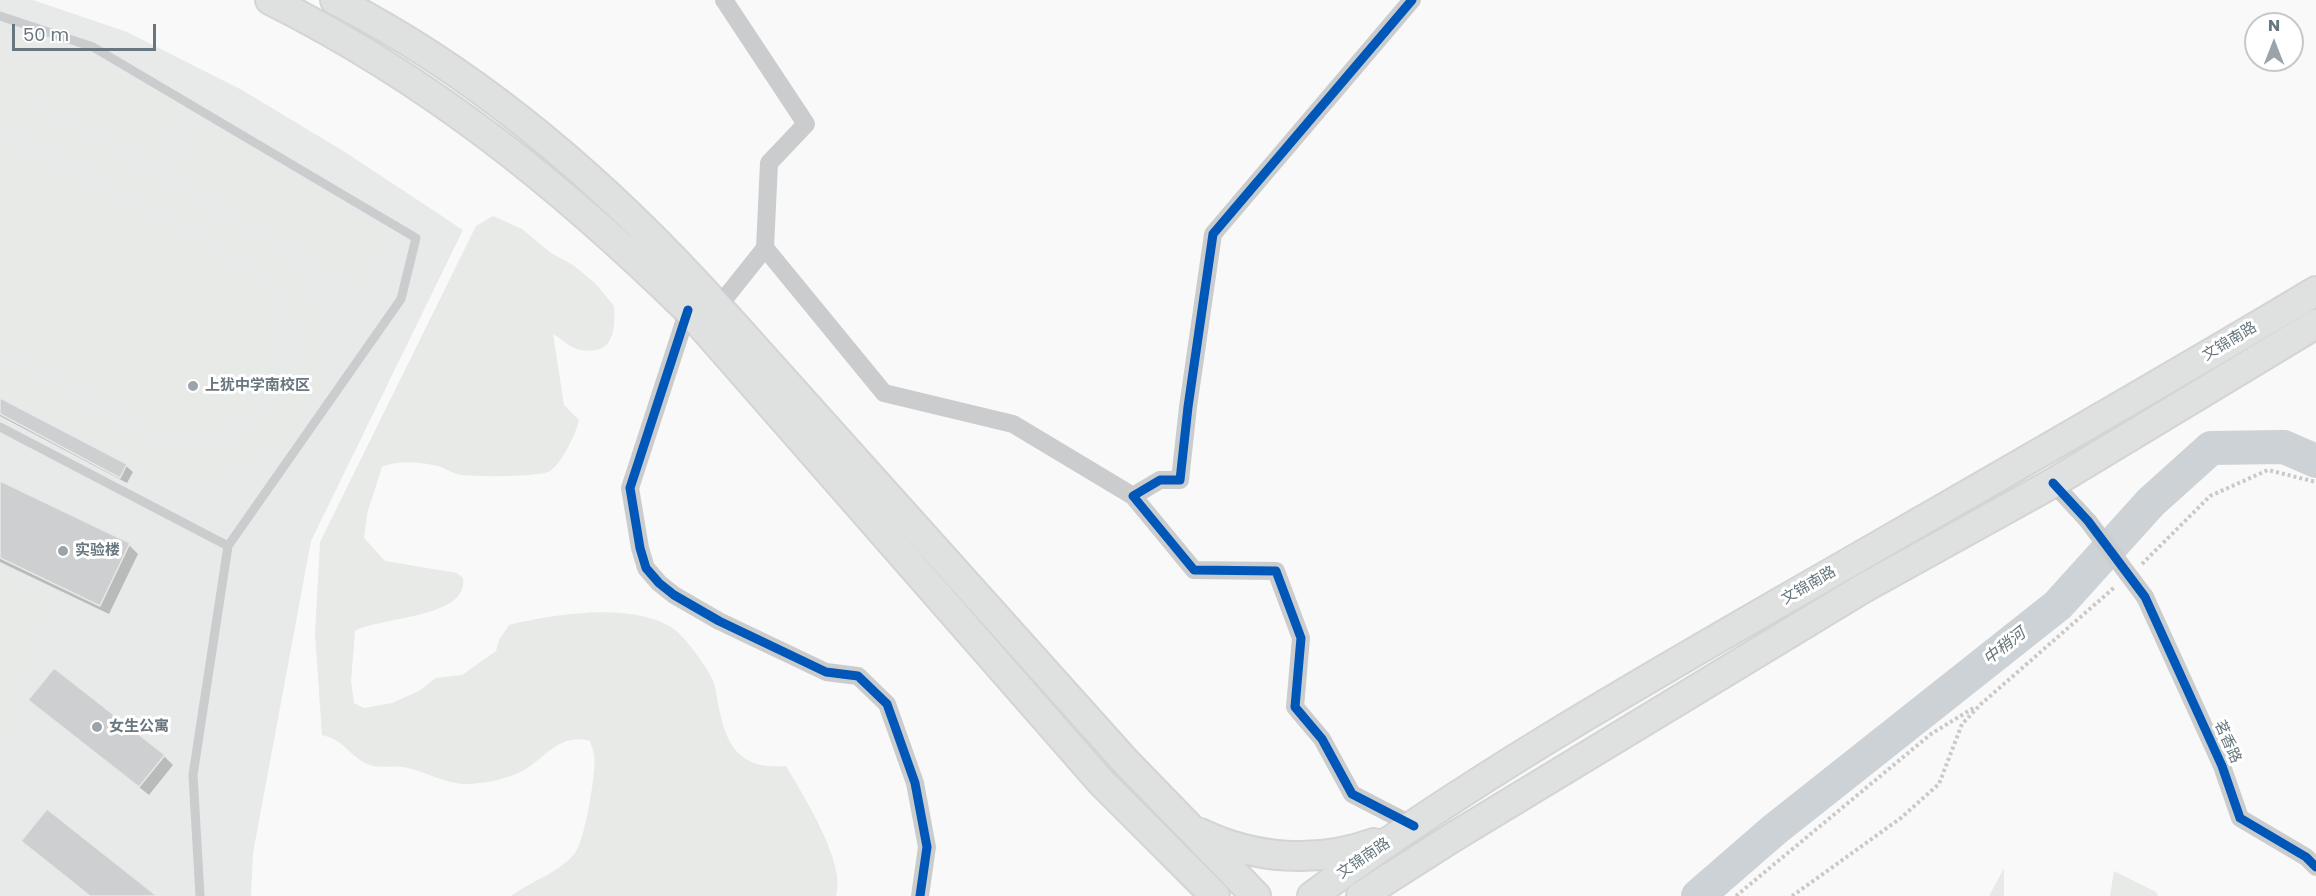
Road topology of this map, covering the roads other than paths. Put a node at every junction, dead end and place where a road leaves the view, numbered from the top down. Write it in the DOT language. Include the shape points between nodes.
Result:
graph roads {
  1 [pos="270,0"];
  2 [pos="336,0"];
  3 [pos="724,0"];
  4 [pos="1412,0"];
  5 [pos="0,16"];
  6 [pos="765,248"];
  7 [pos="2316,291"];
  8 [pos="718,307"];
  9 [pos="688,310"];
  10 [pos="2316,324"];
  11 [pos="0,427"];
  12 [pos="2052,483"];
  13 [pos="1132,496"];
  14 [pos="228,546"];
  15 [pos="1414,826"];
  16 [pos="1190,828"];
  17 [pos="1455,836"];
  18 [pos="1159,839"];
  19 [pos="2316,867"];
  20 [pos="200,896"];
  21 [pos="920,896"];
  22 [pos="1186,896"];
  23 [pos="1215,896"];
  24 [pos="1256,896"];
  25 [pos="1312,896"];
  26 [pos="1361,896"];
  27 [pos="1404,896"];
  1 -- 9 [label="main road" via="325,27 413,81 501,144 575,204"];
  2 -- 8 [label="main road" via="439,61 596,182"];
  3 -- 6 [label="street" via="806,124 769,163"];
  4 -- 13 [label="street" via="1213,234 1180,480 1160,480"];
  5 -- 14 [label="lane" via="93,47 416,238 401,299"];
  6 -- 8 [label="street"];
  6 -- 13 [label="street" via="884,393 1013,424"];
  7 -- 15 [label="main road, 文锦南路" via="1602,705"];
  8 -- 16 [label="main road" via="1126,762"];
  9 -- 18 [label="main road" via="1102,783"];
  9 -- 21 [label="street" via="630,488 646,568 674,595 718,621 826,672 858,676 887,704 915,783 927,847"];
  10 -- 12 [label="main road, 文锦南路"];
  11 -- 14 [label="lane"];
  12 -- 17 [label="main road, 文锦南路" via="1862,589"];
  12 -- 19 [label="street, 茗香路, bridge" via="2088,521 2145,597 2222,766 2240,818"];
  13 -- 15 [label="street" via="1194,570 1276,571 1301,638 1295,707 1322,739 1352,794"];
  14 -- 20 [label="lane" via="193,775"];
  15 -- 16 [label="main road" via="1366,846 1314,856 1288,856 1237,847"];
  15 -- 25 [label="main road, 文锦南路"];
  16 -- 24 [label="main road"];
  17 -- 26 [label="main road, 文锦南路"];
  17 -- 27 [label="main road" via="1429,857"];
  18 -- 22 [label="main road"];
  18 -- 23 [label="main road"];
}
